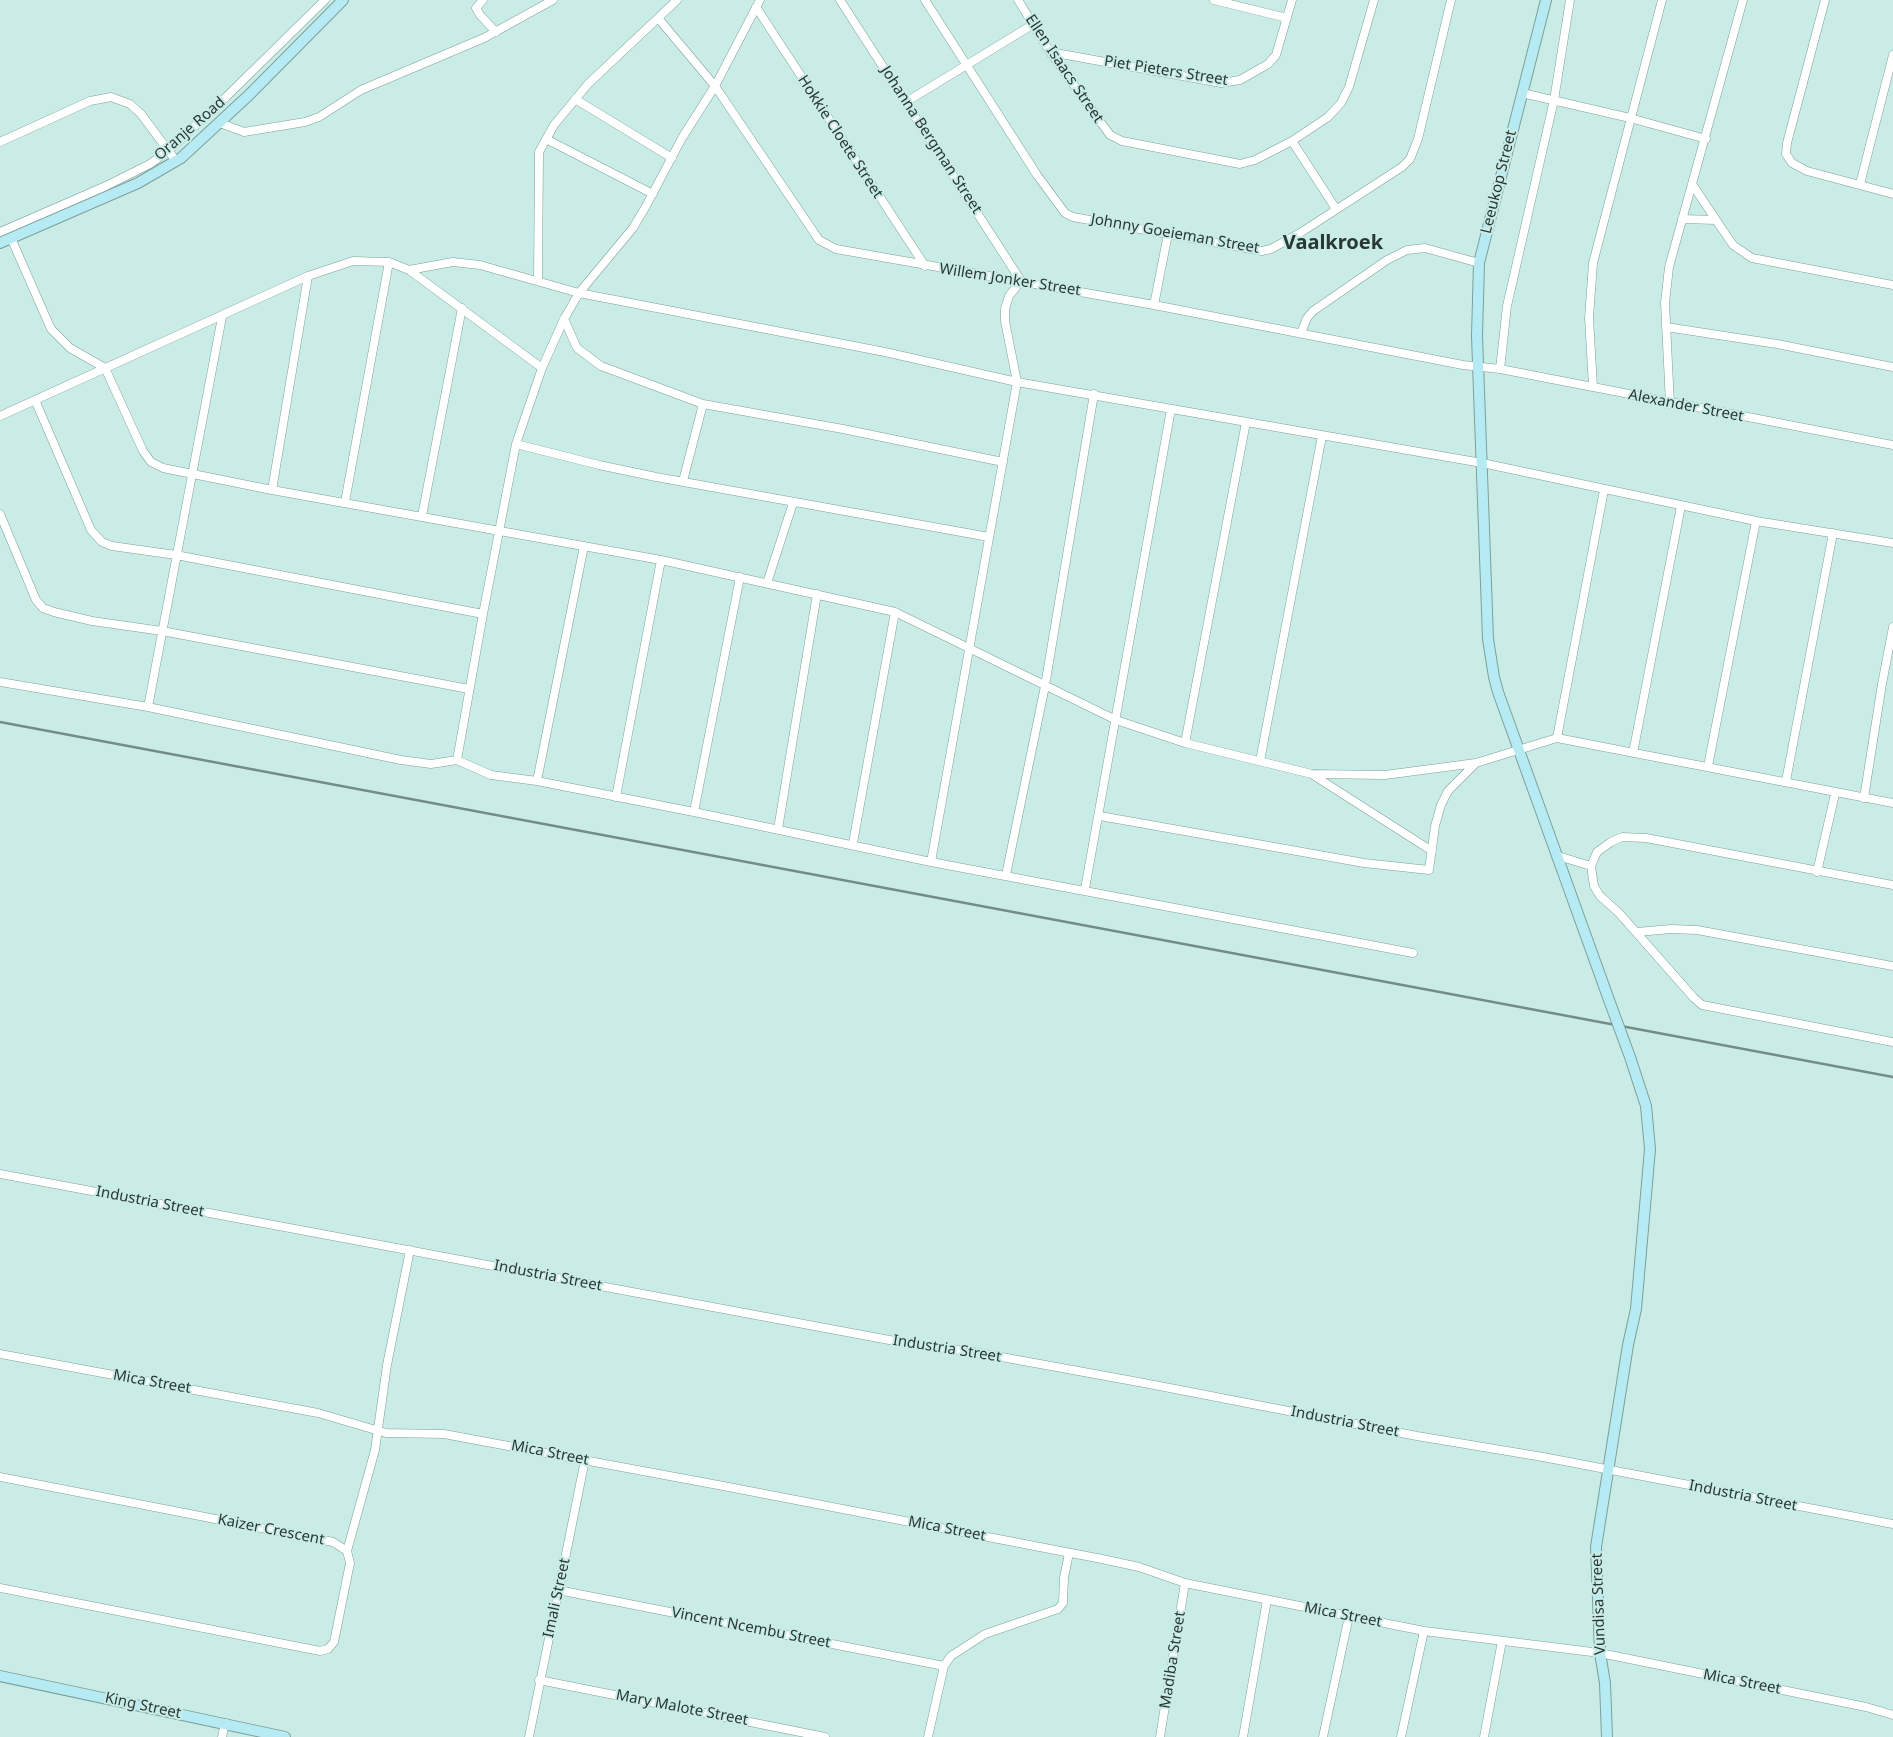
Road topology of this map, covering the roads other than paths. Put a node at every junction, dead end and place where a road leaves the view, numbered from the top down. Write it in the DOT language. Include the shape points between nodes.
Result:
graph roads {
  1 [pos="325,0"];
  2 [pos="343,0"];
  3 [pos="482,0"];
  4 [pos="553,0"];
  5 [pos="677,0"];
  6 [pos="840,0"];
  7 [pos="925,0"];
  8 [pos="1018,0"];
  9 [pos="1214,0"];
  10 [pos="1292,0"];
  11 [pos="1374,0"];
  12 [pos="1452,0"];
  13 [pos="1546,0"];
  14 [pos="1570,0"];
  15 [pos="1662,0"];
  16 [pos="1743,0"];
  17 [pos="1825,0"];
  18 [pos="758,4"];
  19 [pos="658,18"];
  20 [pos="1287,18"];
  21 [pos="1032,25"];
  22 [pos="496,32"];
  23 [pos="1050,52"];
  24 [pos="1893,55"];
  25 [pos="966,64"];
  26 [pos="715,86"];
  27 [pos="1522,93"];
  28 [pos="575,99"];
  29 [pos="1554,100"];
  30 [pos="906,102"];
  31 [pos="1630,118"];
  32 [pos="220,123"];
  33 [pos="546,139"];
  34 [pos="1706,139"];
  35 [pos="0,140"];
  36 [pos="1292,141"];
  37 [pos="168,151"];
  38 [pos="672,158"];
  39 [pos="176,161"];
  40 [pos="1692,184"];
  41 [pos="1860,184"];
  42 [pos="653,194"];
  43 [pos="1893,194"];
  44 [pos="1336,209"];
  45 [pos="1682,219"];
  46 [pos="1716,220"];
  47 [pos="0,232"];
  48 [pos="1168,234"];
  49 [pos="11,238"];
  50 [pos="0,242"];
  51 [pos="389,262"];
  52 [pos="1479,263"];
  53 [pos="925,266"];
  54 [pos="409,270"];
  55 [pos="308,276"];
  56 [pos="538,281"];
  57 [pos="1021,281"];
  58 [pos="1893,285"];
  59 [pos="579,293"];
  60 [pos="1154,305"];
  61 [pos="462,308"];
  62 [pos="222,316"];
  63 [pos="564,319"];
  64 [pos="1666,327"];
  65 [pos="1300,334"];
  66 [pos="1893,367"];
  67 [pos="105,368"];
  68 [pos="542,368"];
  69 [pos="1479,368"];
  70 [pos="1500,370"];
  71 [pos="1017,382"];
  72 [pos="1593,388"];
  73 [pos="1094,394"];
  74 [pos="35,400"];
  75 [pos="703,404"];
  76 [pos="1670,404"];
  77 [pos="1172,409"];
  78 [pos="0,416"];
  79 [pos="1246,422"];
  80 [pos="1322,436"];
  81 [pos="516,444"];
  82 [pos="1893,445"];
  83 [pos="1003,462"];
  84 [pos="1482,463"];
  85 [pos="193,475"];
  86 [pos="684,481"];
  87 [pos="272,490"];
  88 [pos="1604,490"];
  89 [pos="345,502"];
  90 [pos="793,503"];
  91 [pos="1680,506"];
  92 [pos="0,514"];
  93 [pos="422,516"];
  94 [pos="1756,521"];
  95 [pos="500,530"];
  96 [pos="1833,533"];
  97 [pos="990,537"];
  98 [pos="1893,544"];
  99 [pos="584,546"];
  100 [pos="176,555"];
  101 [pos="661,560"];
  102 [pos="740,577"];
  103 [pos="767,583"];
  104 [pos="817,594"];
  105 [pos="895,612"];
  106 [pos="483,614"];
  107 [pos="1893,627"];
  108 [pos="162,631"];
  109 [pos="970,650"];
  110 [pos="0,682"];
  111 [pos="1045,686"];
  112 [pos="469,688"];
  113 [pos="148,707"];
  114 [pos="1116,720"];
  115 [pos="1557,738"];
  116 [pos="1185,743"];
  117 [pos="1519,748"];
  118 [pos="1633,753"];
  119 [pos="457,760"];
  120 [pos="1260,761"];
  121 [pos="1476,763"];
  122 [pos="1708,766"];
  123 [pos="1312,774"];
  124 [pos="1786,781"];
  125 [pos="537,782"];
  126 [pos="1835,794"];
  127 [pos="616,797"];
  128 [pos="1864,798"];
  129 [pos="1893,803"];
  130 [pos="694,812"];
  131 [pos="1100,816"];
  132 [pos="778,829"];
  133 [pos="853,843"];
  134 [pos="1432,851"];
  135 [pos="1558,856"];
  136 [pos="931,862"];
  137 [pos="1590,866"];
  138 [pos="1817,872"];
  139 [pos="1006,876"];
  140 [pos="1893,885"];
  141 [pos="1085,889"];
  142 [pos="1637,932"];
  143 [pos="1413,953"];
  144 [pos="1893,966"];
  145 [pos="1893,1042"];
  146 [pos="0,1174"];
  147 [pos="410,1250"];
  148 [pos="0,1354"];
  149 [pos="376,1430"];
  150 [pos="586,1460"];
  151 [pos="1609,1471"];
  152 [pos="0,1477"];
  153 [pos="1893,1524"];
  154 [pos="347,1551"];
  155 [pos="1069,1553"];
  156 [pos="1185,1583"];
  157 [pos="0,1588"];
  158 [pos="558,1590"];
  159 [pos="1267,1600"];
  160 [pos="1349,1616"];
  161 [pos="1424,1631"];
  162 [pos="1502,1641"];
  163 [pos="1600,1653"];
  164 [pos="944,1666"];
  165 [pos="0,1676"];
  166 [pos="539,1680"];
  167 [pos="1893,1715"];
  168 [pos="225,1723"];
  169 [pos="222,1737"];
  170 [pos="285,1737"];
  171 [pos="529,1737"];
  172 [pos="825,1737"];
  173 [pos="928,1737"];
  174 [pos="1160,1737"];
  175 [pos="1244,1737"];
  176 [pos="1323,1737"];
  177 [pos="1401,1737"];
  178 [pos="1484,1737"];
  179 [pos="1607,1737"];
  1 -- 37 [label="street, Oranje Road"];
  2 -- 32 [label="street"];
  3 -- 22 [label="street" via="476,8"];
  4 -- 22 [label="street"];
  5 -- 19 [label="street"];
  6 -- 30 [label="street, Johanna Bergman Street"];
  7 -- 25 [label="street, Johnny Goeieman Street"];
  8 -- 21 [label="street, Ellen Isaacs Street"];
  9 -- 20 [label="street"];
  10 -- 20 [label="street, Piet Pieters Street"];
  11 -- 36 [label="street, Ellen Isaacs Street" via="1346,96 1328,117"];
  12 -- 44 [label="street, Johnny Goeieman Street" via="1418,139 1410,159"];
  13 -- 27 [label="street, Leeukop Street"];
  14 -- 29 [label="street"];
  15 -- 31 [label="street"];
  16 -- 34 [label="street"];
  17 -- 41 [label="street" via="1786,154 1792,163 1807,171"];
  18 -- 26 [label="street"];
  18 -- 53 [label="street, Hokkie Cloete Street"];
  19 -- 26 [label="street, Willem Jonker Street"];
  19 -- 28 [label="street"];
  20 -- 23 [label="street, Piet Pieters Street" via="1282,41 1273,60 1248,76 1230,82"];
  21 -- 23 [label="street, Ellen Isaacs Street"];
  21 -- 25 [label="street"];
  22 -- 32 [label="street" via="361,90 319,117 304,122 244,132"];
  23 -- 36 [label="street, Ellen Isaacs Street" via="1101,125 1122,141 1240,164"];
  24 -- 41 [label="street"];
  25 -- 30 [label="street"];
  25 -- 48 [label="street, Johnny Goeieman Street" via="1065,213"];
  26 -- 38 [label="street"];
  26 -- 53 [label="street, Willem Jonker Street" via="823,243 836,249"];
  27 -- 29 [label="street"];
  27 -- 52 [label="street, Leeukop Street"];
  28 -- 33 [label="street"];
  28 -- 38 [label="street"];
  29 -- 31 [label="street"];
  29 -- 70 [label="street" via="1507,306"];
  30 -- 57 [label="street, Johanna Bergman Street"];
  31 -- 34 [label="street"];
  31 -- 72 [label="street" via="1591,274 1589,318"];
  32 -- 39 [label="street"];
  33 -- 42 [label="street"];
  33 -- 56 [label="street" via="539,152"];
  34 -- 40 [label="street"];
  35 -- 37 [label="street" via="90,100 111,96 130,104 141,114"];
  36 -- 44 [label="street"];
  37 -- 39 [label="street"];
  37 -- 47 [label="street, Oranje Road" via="132,174"];
  38 -- 42 [label="street"];
  39 -- 49 [label="street" via="138,183"];
  40 -- 45 [label="street"];
  40 -- 46 [label="street"];
  41 -- 43 [label="street"];
  42 -- 59 [label="street" via="633,228"];
  44 -- 48 [label="street, Johnny Goeieman Street" via="1281,244 1262,250"];
  45 -- 46 [label="street"];
  45 -- 64 [label="street" via="1666,284"];
  46 -- 58 [label="street" via="1733,245 1752,258"];
  48 -- 60 [label="street"];
  49 -- 50 [label="street"];
  49 -- 67 [label="street" via="51,329 70,348"];
  51 -- 54 [label="street"];
  51 -- 55 [label="street" via="353,261"];
  51 -- 89 [label="street"];
  52 -- 65 [label="street" via="1425,248 1407,250 1313,311 1306,318"];
  52 -- 69 [label="street, Leeukop Street"];
  53 -- 57 [label="street, Willem Jonker Street"];
  54 -- 56 [label="street" via="453,262 480,265"];
  54 -- 61 [label="street"];
  55 -- 62 [label="street"];
  55 -- 87 [label="street"];
  56 -- 59 [label="street"];
  57 -- 60 [label="street, Willem Jonker Street"];
  57 -- 71 [label="street" via="1009,296 1005,309"];
  59 -- 63 [label="street"];
  59 -- 71 [label="street" via="885,352"];
  60 -- 65 [label="street, Willem Jonker Street"];
  61 -- 68 [label="street"];
  61 -- 93 [label="street"];
  62 -- 67 [label="street"];
  62 -- 85 [label="street"];
  63 -- 68 [label="street"];
  63 -- 75 [label="street" via="577,348 601,366"];
  64 -- 66 [label="street" via="1777,344"];
  64 -- 76 [label="street"];
  65 -- 69 [label="street, Willem Jonker Street"];
  67 -- 74 [label="street"];
  67 -- 85 [label="street" via="147,457 156,465"];
  68 -- 81 [label="street"];
  69 -- 70 [label="street, Alexander Street"];
  69 -- 84 [label="street, Leeukop Street"];
  70 -- 72 [label="street, Alexander Street"];
  71 -- 73 [label="street"];
  71 -- 83 [label="street"];
  72 -- 76 [label="street, Alexander Street"];
  73 -- 77 [label="street"];
  73 -- 111 [label="street"];
  74 -- 78 [label="street"];
  74 -- 100 [label="street" via="94,536 112,546"];
  75 -- 83 [label="street"];
  75 -- 86 [label="street"];
  76 -- 82 [label="street, Alexander Street"];
  77 -- 79 [label="street"];
  77 -- 114 [label="street"];
  79 -- 80 [label="street"];
  79 -- 116 [label="street"];
  80 -- 84 [label="street"];
  80 -- 120 [label="street"];
  81 -- 86 [label="street" via="598,466"];
  81 -- 95 [label="street"];
  83 -- 97 [label="street"];
  84 -- 88 [label="street"];
  84 -- 117 [label="street, Leeukop Street" via="1490,658"];
  85 -- 87 [label="street"];
  85 -- 100 [label="street"];
  86 -- 90 [label="street"];
  87 -- 89 [label="street"];
  88 -- 91 [label="street"];
  88 -- 115 [label="street"];
  89 -- 93 [label="street"];
  90 -- 97 [label="street"];
  90 -- 103 [label="street"];
  91 -- 94 [label="street"];
  91 -- 118 [label="street"];
  92 -- 108 [label="street" via="34,595 44,608 92,621"];
  93 -- 95 [label="street"];
  94 -- 96 [label="street"];
  94 -- 122 [label="street"];
  95 -- 99 [label="street"];
  95 -- 106 [label="street"];
  96 -- 98 [label="street"];
  96 -- 124 [label="street"];
  97 -- 109 [label="street"];
  99 -- 101 [label="street"];
  99 -- 125 [label="street"];
  100 -- 106 [label="street"];
  100 -- 108 [label="street"];
  101 -- 102 [label="street"];
  101 -- 127 [label="street"];
  102 -- 103 [label="street"];
  102 -- 130 [label="street"];
  103 -- 104 [label="street"];
  104 -- 105 [label="street"];
  104 -- 132 [label="street"];
  105 -- 109 [label="street"];
  105 -- 133 [label="street"];
  106 -- 112 [label="street"];
  107 -- 128 [label="street"];
  108 -- 112 [label="street"];
  108 -- 113 [label="street"];
  109 -- 111 [label="street"];
  109 -- 136 [label="street"];
  110 -- 113 [label="street"];
  111 -- 114 [label="street"];
  111 -- 139 [label="street"];
  112 -- 119 [label="street"];
  113 -- 119 [label="street" via="400,760 431,764"];
  114 -- 116 [label="street"];
  114 -- 131 [label="street"];
  115 -- 117 [label="street"];
  115 -- 118 [label="street"];
  116 -- 120 [label="street"];
  117 -- 121 [label="street"];
  117 -- 135 [label="street, Leeukop Street"];
  118 -- 122 [label="street"];
  119 -- 125 [label="street" via="490,775"];
  120 -- 123 [label="street"];
  121 -- 123 [label="street" via="1385,775"];
  121 -- 134 [label="street" via="1448,791 1441,805"];
  122 -- 124 [label="street"];
  123 -- 134 [label="street"];
  124 -- 126 [label="street"];
  125 -- 127 [label="street"];
  126 -- 128 [label="street"];
  126 -- 138 [label="street"];
  127 -- 130 [label="street"];
  128 -- 129 [label="street"];
  130 -- 132 [label="street"];
  131 -- 134 [label="street" via="1396,867 1429,870"];
  131 -- 141 [label="street"];
  132 -- 133 [label="street"];
  133 -- 136 [label="street"];
  135 -- 137 [label="street"];
  135 -- 151 [label="street, Vundisa Street, bridge" via="1646,1106 1650,1149 1636,1309"];
  136 -- 139 [label="street"];
  137 -- 138 [label="street" via="1597,852 1611,842 1630,837"];
  137 -- 142 [label="street" via="1594,886 1600,896"];
  138 -- 140 [label="street"];
  139 -- 141 [label="street"];
  141 -- 143 [label="street"];
  142 -- 144 [label="street" via="1696,930"];
  142 -- 145 [label="street" via="1702,1005"];
  146 -- 147 [label="street, Industria Street"];
  147 -- 149 [label="street"];
  147 -- 151 [label="street, Industria Street"];
  148 -- 149 [label="street, Mica Street" via="308,1412"];
  149 -- 150 [label="street, Mica Street" via="392,1434 444,1434"];
  149 -- 154 [label="street" via="372,1462"];
  150 -- 155 [label="street, Mica Street"];
  150 -- 158 [label="street, Imali Street"];
  151 -- 153 [label="street, Industria Street"];
  151 -- 163 [label="street, Vundisa Street" via="1596,1547"];
  152 -- 154 [label="street, Kaizer Crescent" via="333,1542"];
  154 -- 157 [label="street" via="350,1564 335,1639 328,1649 320,1652"];
  155 -- 156 [label="street, Mica Street" via="1139,1567"];
  155 -- 164 [label="street" via="1063,1603 1058,1609 985,1634 963,1646"];
  156 -- 159 [label="street, Mica Street"];
  156 -- 174 [label="street, Madiba Street"];
  158 -- 164 [label="street, Vincent Ncembu Street"];
  158 -- 166 [label="street, Imali Street"];
  159 -- 160 [label="street, Mica Street"];
  159 -- 175 [label="street"];
  160 -- 161 [label="street, Mica Street"];
  160 -- 176 [label="street"];
  161 -- 162 [label="street, Mica Street"];
  161 -- 177 [label="street"];
  162 -- 163 [label="street, Mica Street"];
  162 -- 178 [label="street"];
  163 -- 167 [label="street, Mica Street"];
  163 -- 179 [label="street, Vundisa Street"];
  164 -- 173 [label="street"];
  165 -- 168 [label="street, King Street"];
  166 -- 171 [label="street, Imali Street"];
  166 -- 172 [label="street, Mary Malote Street"];
  168 -- 169 [label="street"];
  168 -- 170 [label="street, King Street"];
}
